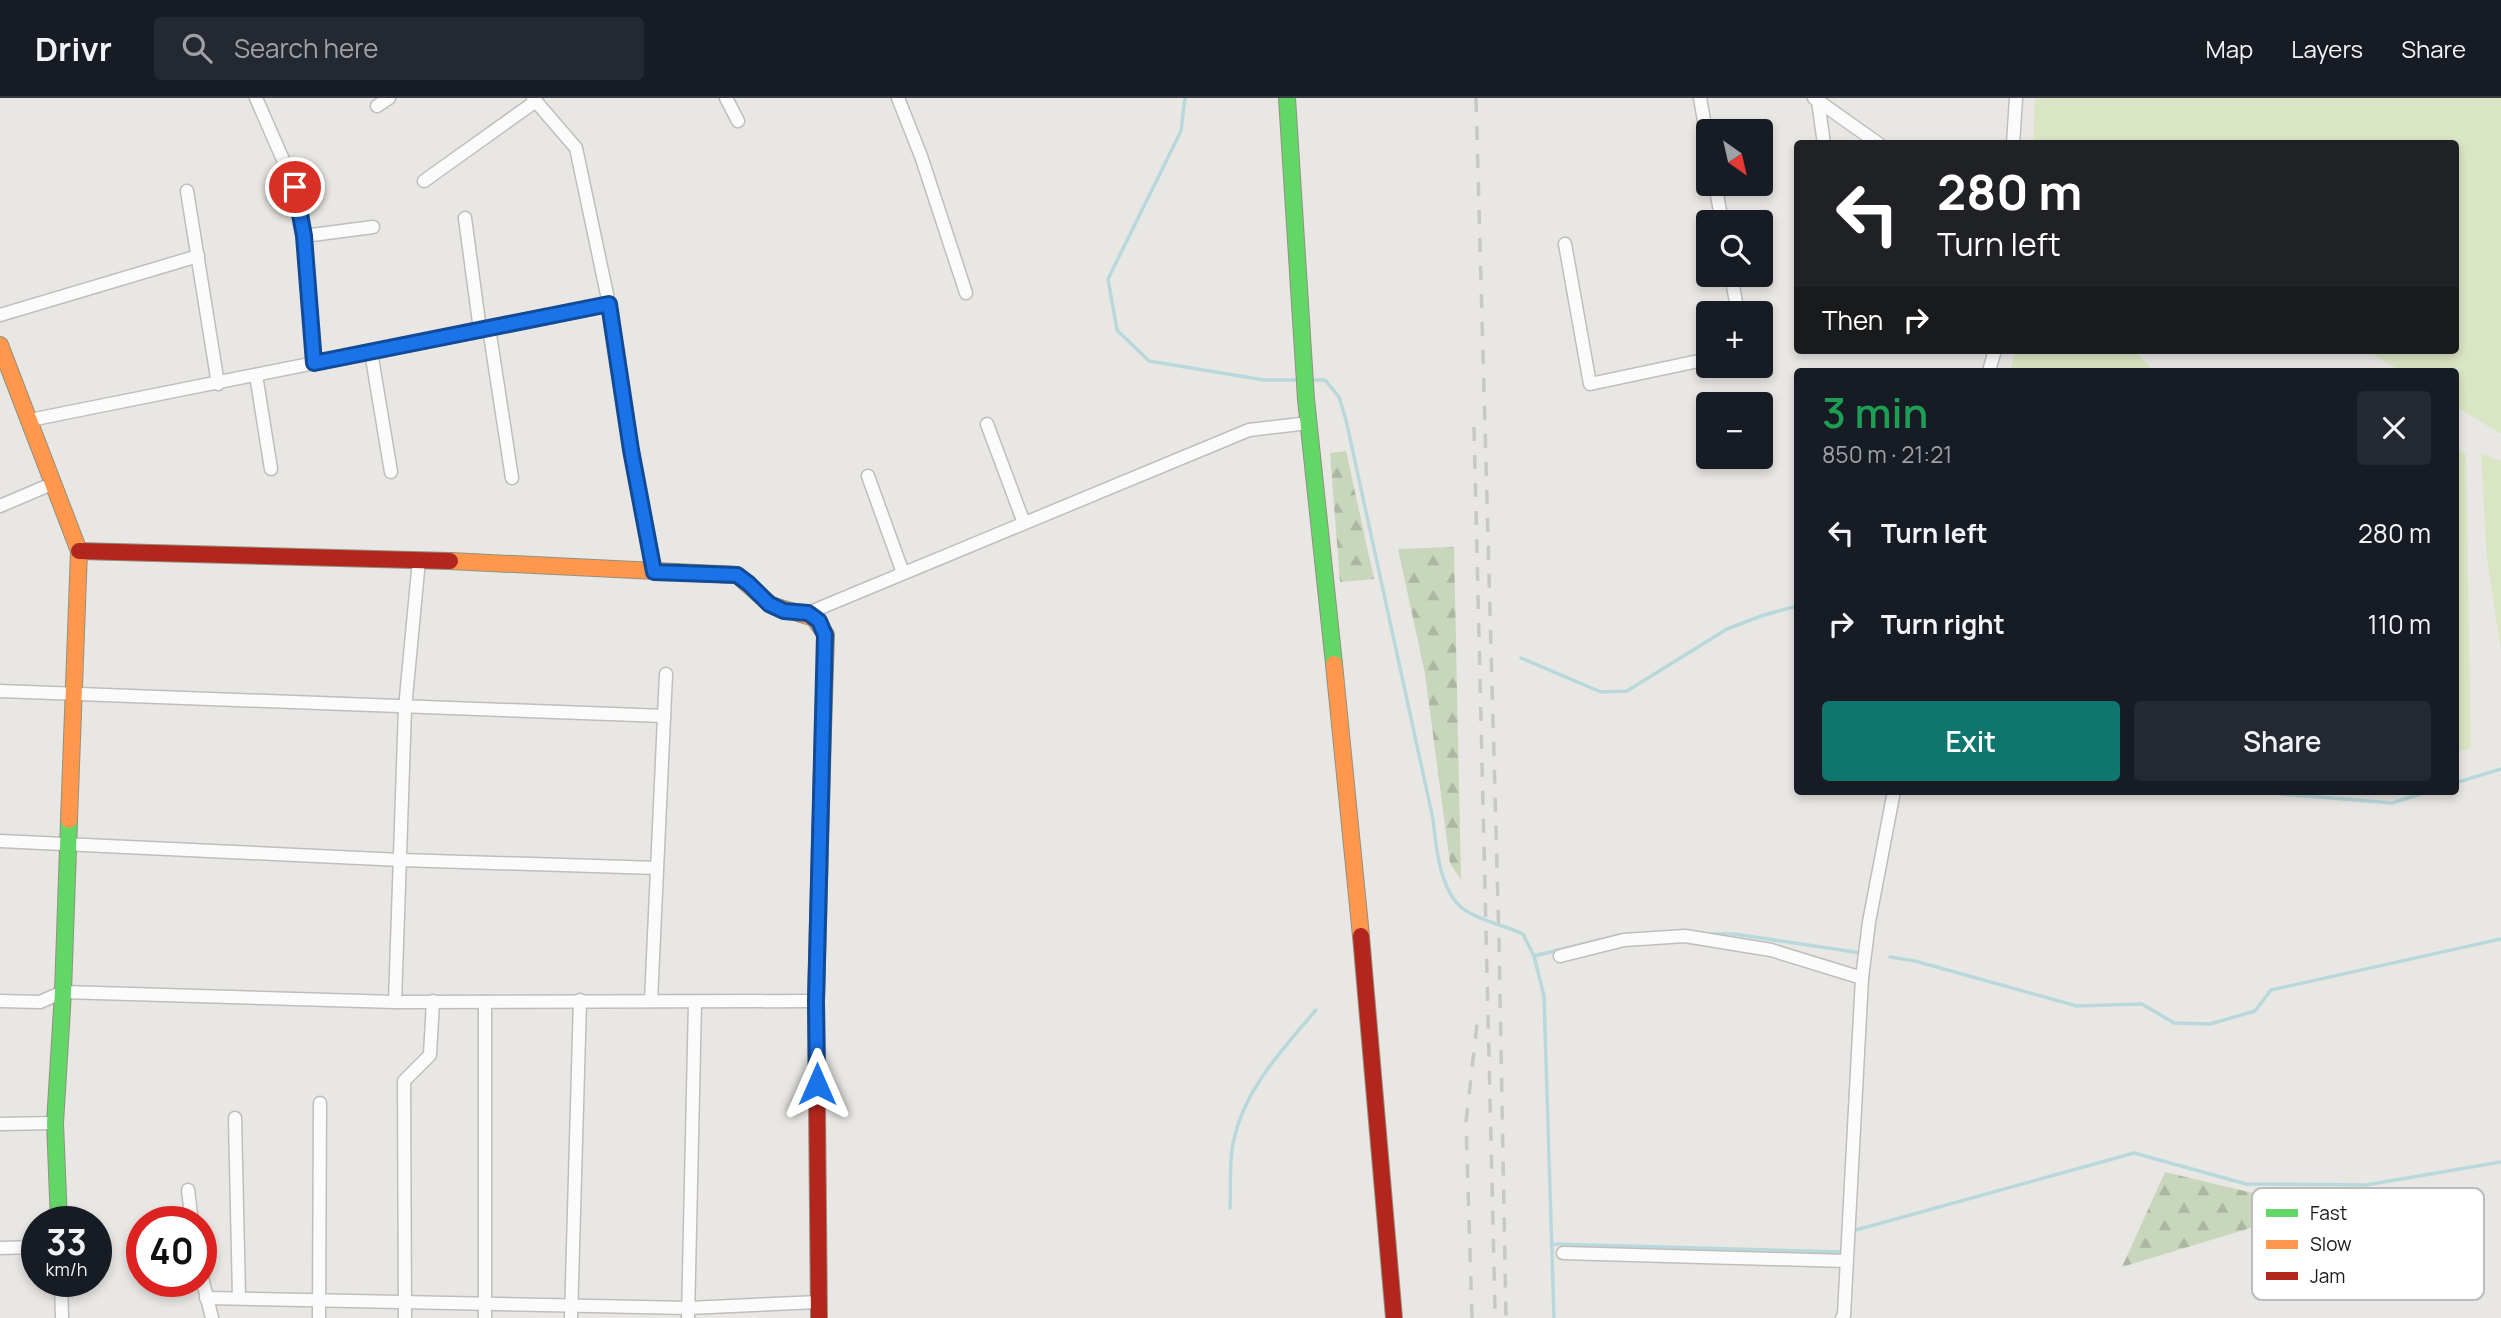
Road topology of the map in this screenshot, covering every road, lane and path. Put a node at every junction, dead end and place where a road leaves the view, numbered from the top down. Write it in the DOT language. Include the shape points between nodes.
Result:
graph roads {
  1 [pos="256,98"];
  2 [pos="389,98"];
  3 [pos="726,98"];
  4 [pos="898,98"];
  5 [pos="1287,98"];
  6 [pos="1700,98"];
  7 [pos="2016,98"];
  8 [pos="535,99"];
  9 [pos="1816,100"];
  10 [pos="377,106"];
  11 [pos="1704,119"];
  12 [pos="738,121"];
  13 [pos="1823,140"];
  14 [pos="1873,140"];
  15 [pos="2013,140"];
  16 [pos="424,181"];
  17 [pos="187,191"];
  18 [pos="465,218"];
  19 [pos="373,227"];
  20 [pos="304,236"];
  21 [pos="1565,244"];
  22 [pos="198,256"];
  23 [pos="966,293"];
  24 [pos="609,304"];
  25 [pos="0,315"];
  26 [pos="485,329"];
  27 [pos="0,345"];
  28 [pos="371,352"];
  29 [pos="1696,362"];
  30 [pos="314,363"];
  31 [pos="256,375"];
  32 [pos="218,384"];
  33 [pos="30,420"];
  34 [pos="1309,423"];
  35 [pos="987,424"];
  36 [pos="271,469"];
  37 [pos="391,472"];
  38 [pos="868,476"];
  39 [pos="512,478"];
  40 [pos="54,483"];
  41 [pos="0,506"];
  42 [pos="1024,523"];
  43 [pos="79,551"];
  44 [pos="419,560"];
  45 [pos="654,572"];
  46 [pos="903,573"];
  47 [pos="808,613"];
  48 [pos="666,674"];
  49 [pos="0,691"];
  50 [pos="73,695"];
  51 [pos="405,708"];
  52 [pos="664,716"];
  53 [pos="1893,795"];
  54 [pos="0,841"];
  55 [pos="69,844"];
  56 [pos="401,860"];
  57 [pos="657,868"];
  58 [pos="1560,956"];
  59 [pos="1862,978"];
  60 [pos="63,992"];
  61 [pos="580,1000"];
  62 [pos="651,1001"];
  63 [pos="816,1001"];
  64 [pos="0,1002"];
  65 [pos="395,1002"];
  66 [pos="433,1002"];
  67 [pos="485,1002"];
  68 [pos="695,1002"];
  69 [pos="320,1103"];
  70 [pos="235,1118"];
  71 [pos="0,1124"];
  72 [pos="55,1124"];
  73 [pos="188,1190"];
  74 [pos="58,1206"];
  75 [pos="190,1206"];
  76 [pos="21,1247"];
  77 [pos="0,1248"];
  78 [pos="1563,1253"];
  79 [pos="1846,1261"];
  80 [pos="61,1297"];
  81 [pos="239,1297"];
  82 [pos="206,1298"];
  83 [pos="319,1301"];
  84 [pos="405,1303"];
  85 [pos="819,1310"];
  86 [pos="485,1311"];
  87 [pos="571,1312"];
  88 [pos="688,1313"];
  89 [pos="62,1318"];
  90 [pos="212,1318"];
  91 [pos="319,1318"];
  92 [pos="405,1318"];
  93 [pos="1394,1318"];
  94 [pos="1842,1318"];
  1 -- 20 [label="street" via="295,187"];
  2 -- 10 [label="street"];
  3 -- 12 [label="street"];
  4 -- 23 [label="street"];
  5 -- 34 [label="street"];
  6 -- 11 [label="street"];
  7 -- 15 [label="street"];
  8 -- 16 [label="street"];
  8 -- 24 [label="street" via="576,148"];
  9 -- 13 [label="street"];
  9 -- 14 [label="street"];
  17 -- 22 [label="street"];
  18 -- 26 [label="street"];
  19 -- 20 [label="street"];
  20 -- 30 [label="street"];
  21 -- 29 [label="street" via="1590,384"];
  22 -- 25 [label="street"];
  22 -- 32 [label="street"];
  24 -- 26 [label="street"];
  24 -- 45 [label="street"];
  26 -- 28 [label="street"];
  26 -- 39 [label="street"];
  27 -- 33 [label="street"];
  28 -- 30 [label="street"];
  28 -- 37 [label="street"];
  30 -- 31 [label="street"];
  31 -- 32 [label="street"];
  31 -- 36 [label="street"];
  32 -- 33 [label="street"];
  33 -- 40 [label="street"];
  34 -- 42 [label="street" via="1249,430"];
  34 -- 93 [label="street" via="1357,885"];
  35 -- 42 [label="street"];
  38 -- 46 [label="street"];
  40 -- 41 [label="street"];
  40 -- 43 [label="street"];
  42 -- 46 [label="street"];
  43 -- 44 [label="street"];
  43 -- 50 [label="street"];
  44 -- 45 [label="street"];
  44 -- 51 [label="street"];
  45 -- 47 [label="street" via="737,575 769,604"];
  46 -- 47 [label="street"];
  47 -- 63 [label="street" via="819,621 825,635"];
  48 -- 52 [label="street"];
  49 -- 50 [label="street"];
  50 -- 51 [label="street"];
  50 -- 55 [label="street"];
  51 -- 52 [label="street"];
  51 -- 56 [label="street"];
  52 -- 57 [label="street"];
  53 -- 59 [label="street"];
  54 -- 55 [label="street"];
  55 -- 56 [label="street"];
  55 -- 60 [label="street"];
  56 -- 57 [label="street"];
  56 -- 65 [label="street"];
  57 -- 62 [label="street"];
  58 -- 59 [label="street" via="1624,940 1685,936 1771,950"];
  59 -- 79 [label="street"];
  60 -- 64 [label="street" via="40,1002"];
  60 -- 65 [label="street"];
  60 -- 72 [label="street"];
  61 -- 62 [label="street"];
  61 -- 67 [label="street"];
  61 -- 87 [label="street"];
  62 -- 68 [label="street"];
  63 -- 68 [label="street"];
  63 -- 85 [label="street"];
  65 -- 66 [label="street"];
  66 -- 67 [label="street"];
  66 -- 84 [label="street" via="430,1055 404,1081"];
  67 -- 86 [label="street"];
  68 -- 88 [label="street"];
  69 -- 83 [label="street"];
  70 -- 81 [label="street"];
  71 -- 72 [label="street"];
  72 -- 74 [label="street"];
  73 -- 75 [label="street"];
  76 -- 77 [label="street"];
  78 -- 79 [label="street"];
  79 -- 94 [label="street"];
  80 -- 89 [label="street"];
  81 -- 82 [label="street"];
  81 -- 83 [label="street"];
  82 -- 90 [label="street"];
  83 -- 84 [label="street"];
  83 -- 91 [label="street"];
  84 -- 86 [label="street"];
  84 -- 92 [label="street"];
  85 -- 88 [label="street"];
  86 -- 87 [label="street"];
  87 -- 88 [label="street"];
}
